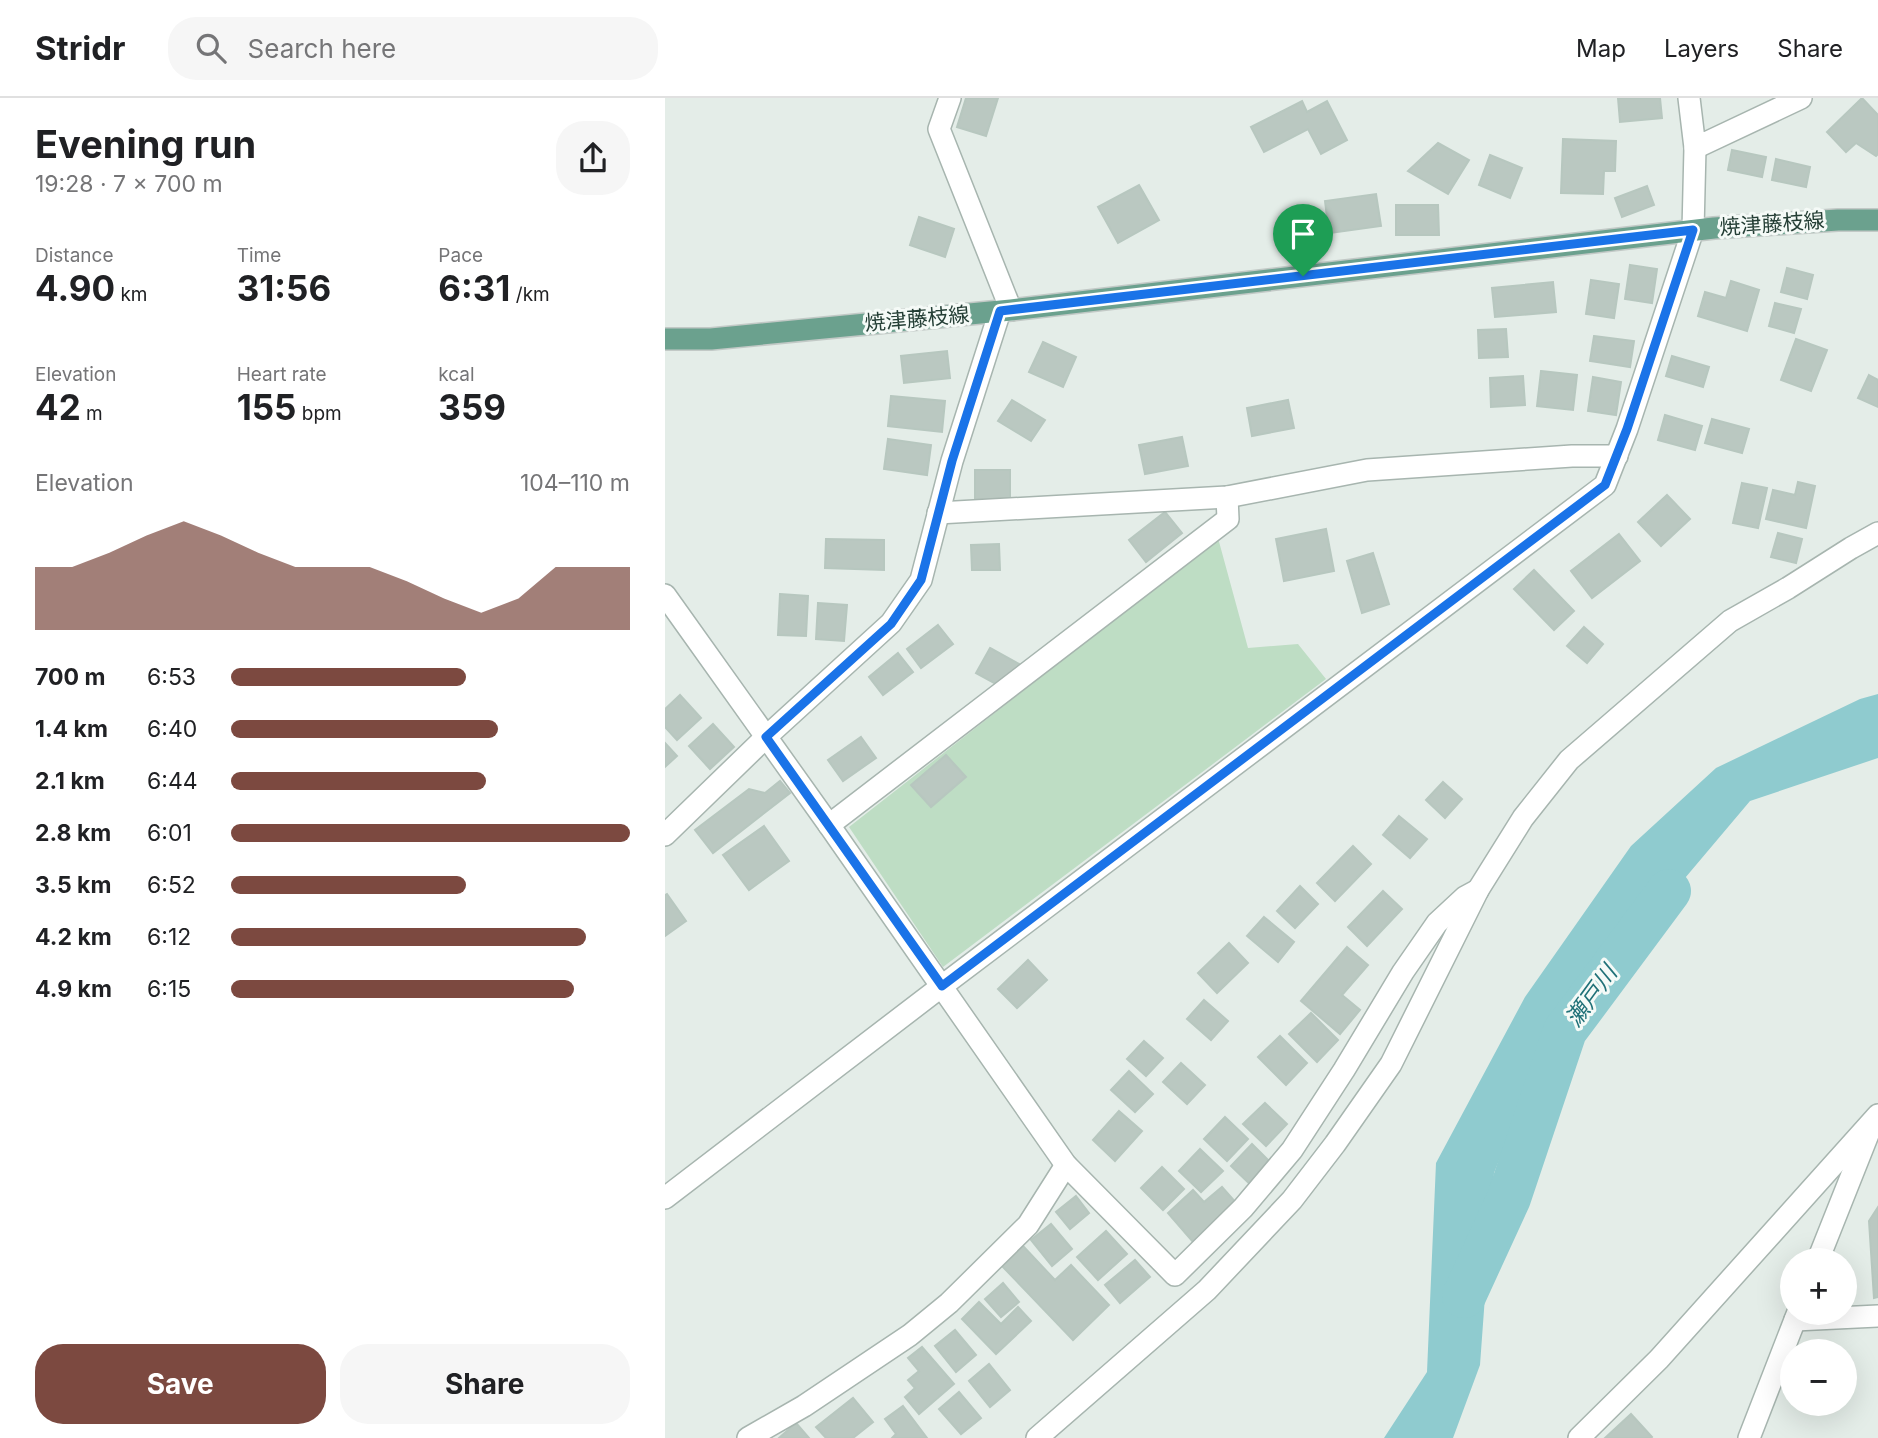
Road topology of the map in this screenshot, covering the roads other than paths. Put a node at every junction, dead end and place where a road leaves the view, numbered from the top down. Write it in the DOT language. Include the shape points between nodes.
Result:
graph roads {
  1 [pos="950,98"];
  2 [pos="1689,98"];
  3 [pos="1801,98"];
  4 [pos="1695,148"];
  5 [pos="1878,220"];
  6 [pos="1704,229"];
  7 [pos="1006,311"];
  8 [pos="665,339"];
  9 [pos="1618,456"];
  10 [pos="1227,497"];
  11 [pos="939,513"];
  12 [pos="1878,533"];
  13 [pos="665,595"];
  14 [pos="766,737"];
  15 [pos="829,825"];
  16 [pos="665,835"];
  17 [pos="1478,890"];
  18 [pos="942,986"];
  19 [pos="1876,1117"];
  20 [pos="1066,1165"];
  21 [pos="665,1198"];
  22 [pos="1823,1248"];
  23 [pos="1857,1316"];
  24 [pos="1878,1316"];
  25 [pos="1793,1325"];
  26 [pos="748,1438"];
  27 [pos="1037,1438"];
  28 [pos="1580,1438"];
  29 [pos="1749,1438"];
  1 -- 7 [label="street" via="939,130"];
  2 -- 4 [label="street"];
  3 -- 4 [label="street"];
  4 -- 6 [label="street"];
  5 -- 6 [label="main road, 焼津藤枝線"];
  6 -- 7 [label="main road, 焼津藤枝線"];
  6 -- 9 [label="street"];
  7 -- 8 [label="main road, 焼津藤枝線" via="711,339"];
  7 -- 11 [label="street" via="952,461"];
  9 -- 10 [label="street" via="1367,470"];
  9 -- 18 [label="street" via="1605,485"];
  10 -- 11 [label="street"];
  10 -- 15 [label="street" via="1228,519"];
  11 -- 14 [label="street" via="921,580 891,624"];
  12 -- 17 [label="street" via="1730,621 1569,760 1523,818"];
  13 -- 14 [label="street"];
  14 -- 15 [label="street"];
  14 -- 16 [label="street"];
  15 -- 18 [label="street"];
  17 -- 20 [label="street" via="1437,923 1292,1150 1243,1208 1175,1275"];
  17 -- 27 [label="street" via="1391,1064 1292,1200 1207,1290"];
  18 -- 20 [label="street"];
  18 -- 21 [label="street"];
  19 -- 22 [label="street"];
  19 -- 28 [label="street" via="1659,1359"];
  20 -- 26 [label="street" via="1028,1225 949,1303 910,1335"];
  23 -- 24 [label="street"];
  25 -- 29 [label="street"];
}
